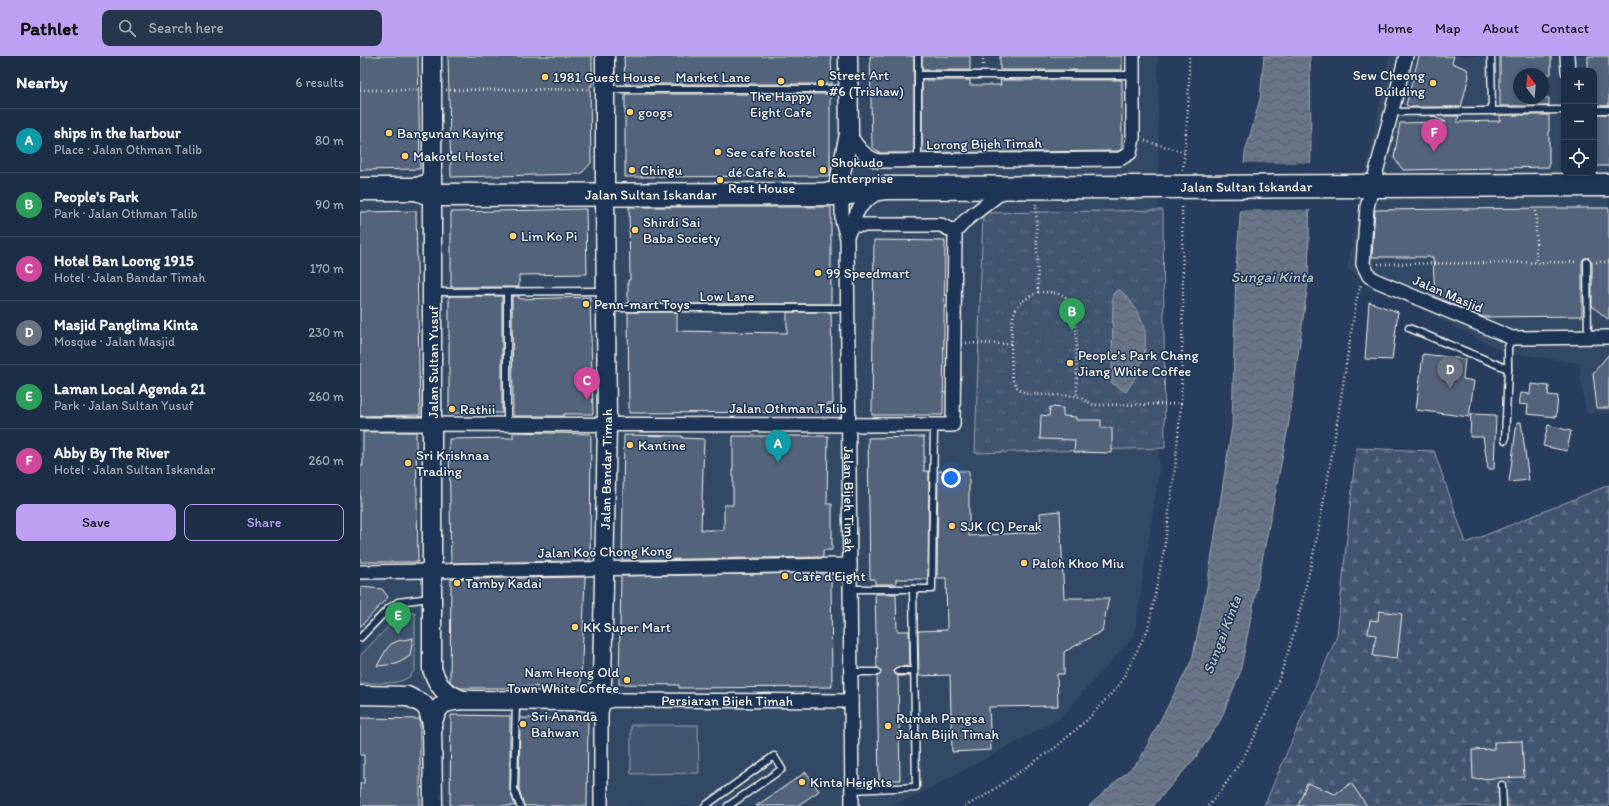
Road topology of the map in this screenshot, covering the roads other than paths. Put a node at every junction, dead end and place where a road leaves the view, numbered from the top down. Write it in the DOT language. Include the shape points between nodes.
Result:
graph roads {
  1 [pos="432,56"];
  2 [pos="605,56"];
  3 [pos="848,56"];
  4 [pos="918,56"];
  5 [pos="1133,56"];
  6 [pos="1406,56"];
  7 [pos="1491,56"];
  8 [pos="1567,56"];
  9 [pos="1568,68"];
  10 [pos="1133,75"];
  11 [pos="918,76"];
  12 [pos="605,89"];
  13 [pos="849,89"];
  14 [pos="1561,110"];
  15 [pos="1597,110"];
  16 [pos="1609,110"];
  17 [pos="1492,111"];
  18 [pos="1392,112"];
  19 [pos="849,134"];
  20 [pos="918,161"];
  21 [pos="1570,179"];
  22 [pos="1367,184"];
  23 [pos="1609,184"];
  24 [pos="1009,187"];
  25 [pos="841,188"];
  26 [pos="885,188"];
  27 [pos="360,189"];
  28 [pos="427,189"];
  29 [pos="605,190"];
  30 [pos="851,225"];
  31 [pos="955,232"];
  32 [pos="847,238"];
  33 [pos="1587,262"];
  34 [pos="433,292"];
  35 [pos="507,292"];
  36 [pos="607,300"];
  37 [pos="848,308"];
  38 [pos="1409,328"];
  39 [pos="1588,337"];
  40 [pos="1609,337"];
  41 [pos="1512,338"];
  42 [pos="1508,369"];
  43 [pos="360,424"];
  44 [pos="433,424"];
  45 [pos="507,424"];
  46 [pos="608,424"];
  47 [pos="849,424"];
  48 [pos="934,424"];
  49 [pos="1505,440"];
  50 [pos="850,565"];
  51 [pos="606,568"];
  52 [pos="433,570"];
  53 [pos="360,572"];
  54 [pos="850,589"];
  55 [pos="913,590"];
  56 [pos="432,598"];
  57 [pos="360,638"];
  58 [pos="432,669"];
  59 [pos="913,671"];
  60 [pos="850,672"];
  61 [pos="877,672"];
  62 [pos="898,672"];
  63 [pos="603,675"];
  64 [pos="360,695"];
  65 [pos="407,696"];
  66 [pos="462,700"];
  67 [pos="516,700"];
  68 [pos="573,701"];
  69 [pos="851,701"];
  70 [pos="604,703"];
  71 [pos="432,724"];
  72 [pos="1502,785"];
  73 [pos="852,790"];
  74 [pos="433,806"];
  75 [pos="520,806"];
  76 [pos="601,806"];
  77 [pos="704,806"];
  78 [pos="728,806"];
  79 [pos="852,806"];
  80 [pos="1503,806"];
  1 -- 28 [label="main road, Jalan Sultan Yusuf"];
  2 -- 12 [label="main road, Jalan Bandar Timah"];
  3 -- 13 [label="main road, Jalan Bijeh Timah"];
  4 -- 11 [label="lane"];
  5 -- 10 [label="street"];
  6 -- 18 [label="street"];
  7 -- 17 [label="lane"];
  8 -- 9 [label="street"];
  10 -- 11 [label="lane"];
  10 -- 20 [label="street, Lorong Bijeh Timah" via="1133,138 1130,153 1120,158"];
  11 -- 20 [label="lane"];
  12 -- 13 [label="lane, Market Lane"];
  12 -- 29 [label="main road, Jalan Bandar Timah"];
  13 -- 19 [label="main road, Jalan Bijeh Timah"];
  14 -- 17 [label="lane"];
  15 -- 16 [label="lane"];
  17 -- 18 [label="lane"];
  18 -- 22 [label="street"];
  19 -- 20 [label="street, Lorong Bijeh Timah" via="869,158 878,161"];
  19 -- 25 [label="main road, Jalan Bijeh Timah"];
  21 -- 22 [label="highway, Jalan Sultan Iskandar"];
  21 -- 23 [label="highway, Jalan Sultan Iskandar"];
  22 -- 24 [label="highway, Jalan Sultan Iskandar"];
  22 -- 41 [label="street, Jalan Masjid" via="1364,267 1377,281"];
  24 -- 26 [label="highway, Jalan Sultan Iskandar"];
  24 -- 31 [label="street" via="966,220"];
  25 -- 26 [label="highway, Jalan Sultan Iskandar"];
  25 -- 29 [label="highway, Jalan Sultan Iskandar"];
  25 -- 32 [label="street, Jalan Bijeh Timah" via="842,220"];
  26 -- 30 [label="street" via="859,207"];
  27 -- 28 [label="highway, Jalan Sultan Iskandar"];
  28 -- 29 [label="highway, Jalan Sultan Iskandar"];
  28 -- 34 [label="main road, Jalan Sultan Yusuf"];
  29 -- 36 [label="main road, Jalan Bandar Timah"];
  30 -- 31 [label="street" via="941,224"];
  30 -- 32 [label="street"];
  31 -- 48 [label="street, Jalan Othman Talib" via="953,425"];
  32 -- 37 [label="street, Jalan Bijeh Timah"];
  33 -- 39 [label="lane"];
  34 -- 35 [label="lane, Low Lane"];
  34 -- 44 [label="main road, Jalan Sultan Yusuf"];
  35 -- 36 [label="lane, Low Lane"];
  35 -- 45 [label="lane"];
  36 -- 37 [label="lane, Low Lane"];
  36 -- 46 [label="main road, Jalan Bandar Timah"];
  37 -- 47 [label="street, Jalan Bijeh Timah"];
  38 -- 42 [label="lane"];
  39 -- 40 [label="street, Jalan Masjid"];
  39 -- 41 [label="street, Jalan Masjid"];
  41 -- 42 [label="lane" via="1508,348"];
  42 -- 49 [label="lane"];
  43 -- 44 [label="street, Jalan Othman Talib"];
  44 -- 45 [label="street, Jalan Othman Talib"];
  44 -- 52 [label="main road, Jalan Sultan Yusuf"];
  45 -- 46 [label="street, Jalan Othman Talib"];
  46 -- 47 [label="street, Jalan Othman Talib"];
  46 -- 51 [label="main road, Jalan Bandar Timah"];
  47 -- 48 [label="street, Jalan Othman Talib"];
  47 -- 50 [label="street, Jalan Bijeh Timah"];
  48 -- 55 [label="lane" via="932,589"];
  50 -- 51 [label="street, Jalan Koo Chong Kong"];
  50 -- 54 [label="street, Jalan Bijeh Timah"];
  51 -- 52 [label="street, Jalan Koo Chong Kong"];
  51 -- 63 [label="main road, Jalan Bandar Timah"];
  52 -- 53 [label="street, Jalan Koo Chong Kong"];
  52 -- 56 [label="main road, Jalan Sultan Yusuf"];
  54 -- 55 [label="lane"];
  54 -- 60 [label="street, Jalan Bijeh Timah"];
  55 -- 59 [label="lane"];
  56 -- 57 [label="lane" via="398,602 388,608"];
  56 -- 58 [label="main road, Jalan Sultan Yusuf"];
  58 -- 65 [label="main road, Jalan Sultan Yusuf" via="423,687"];
  58 -- 66 [label="main road, Jalan Sultan Yusuf" via="440,688"];
  59 -- 62 [label="lane"];
  59 -- 73 [label="lane" via="916,788"];
  60 -- 61 [label="lane"];
  60 -- 69 [label="street, Jalan Bijeh Timah"];
  63 -- 68 [label="main road, Jalan Bandar Timah" via="602,683 593,694 584,700"];
  63 -- 70 [label="street"];
  64 -- 65 [label="main road"];
  65 -- 71 [label="main road" via="423,704 428,710"];
  66 -- 67 [label="main road"];
  66 -- 71 [label="main road" via="441,704"];
  67 -- 68 [label="main road"];
  67 -- 75 [label="lane" via="514,790"];
  68 -- 70 [label="street, Persiaran Bijeh Timah" via="586,705"];
  69 -- 70 [label="street, Persiaran Bijeh Timah" via="612,700"];
  69 -- 73 [label="street, Jalan Bijeh Timah"];
  70 -- 76 [label="street"];
  71 -- 74 [label="main road"];
  72 -- 80 [label="lane"];
  73 -- 79 [label="street, Jalan Bijeh Timah"];
  77 -- 78 [label="lane" via="774,756 782,769"];
}
